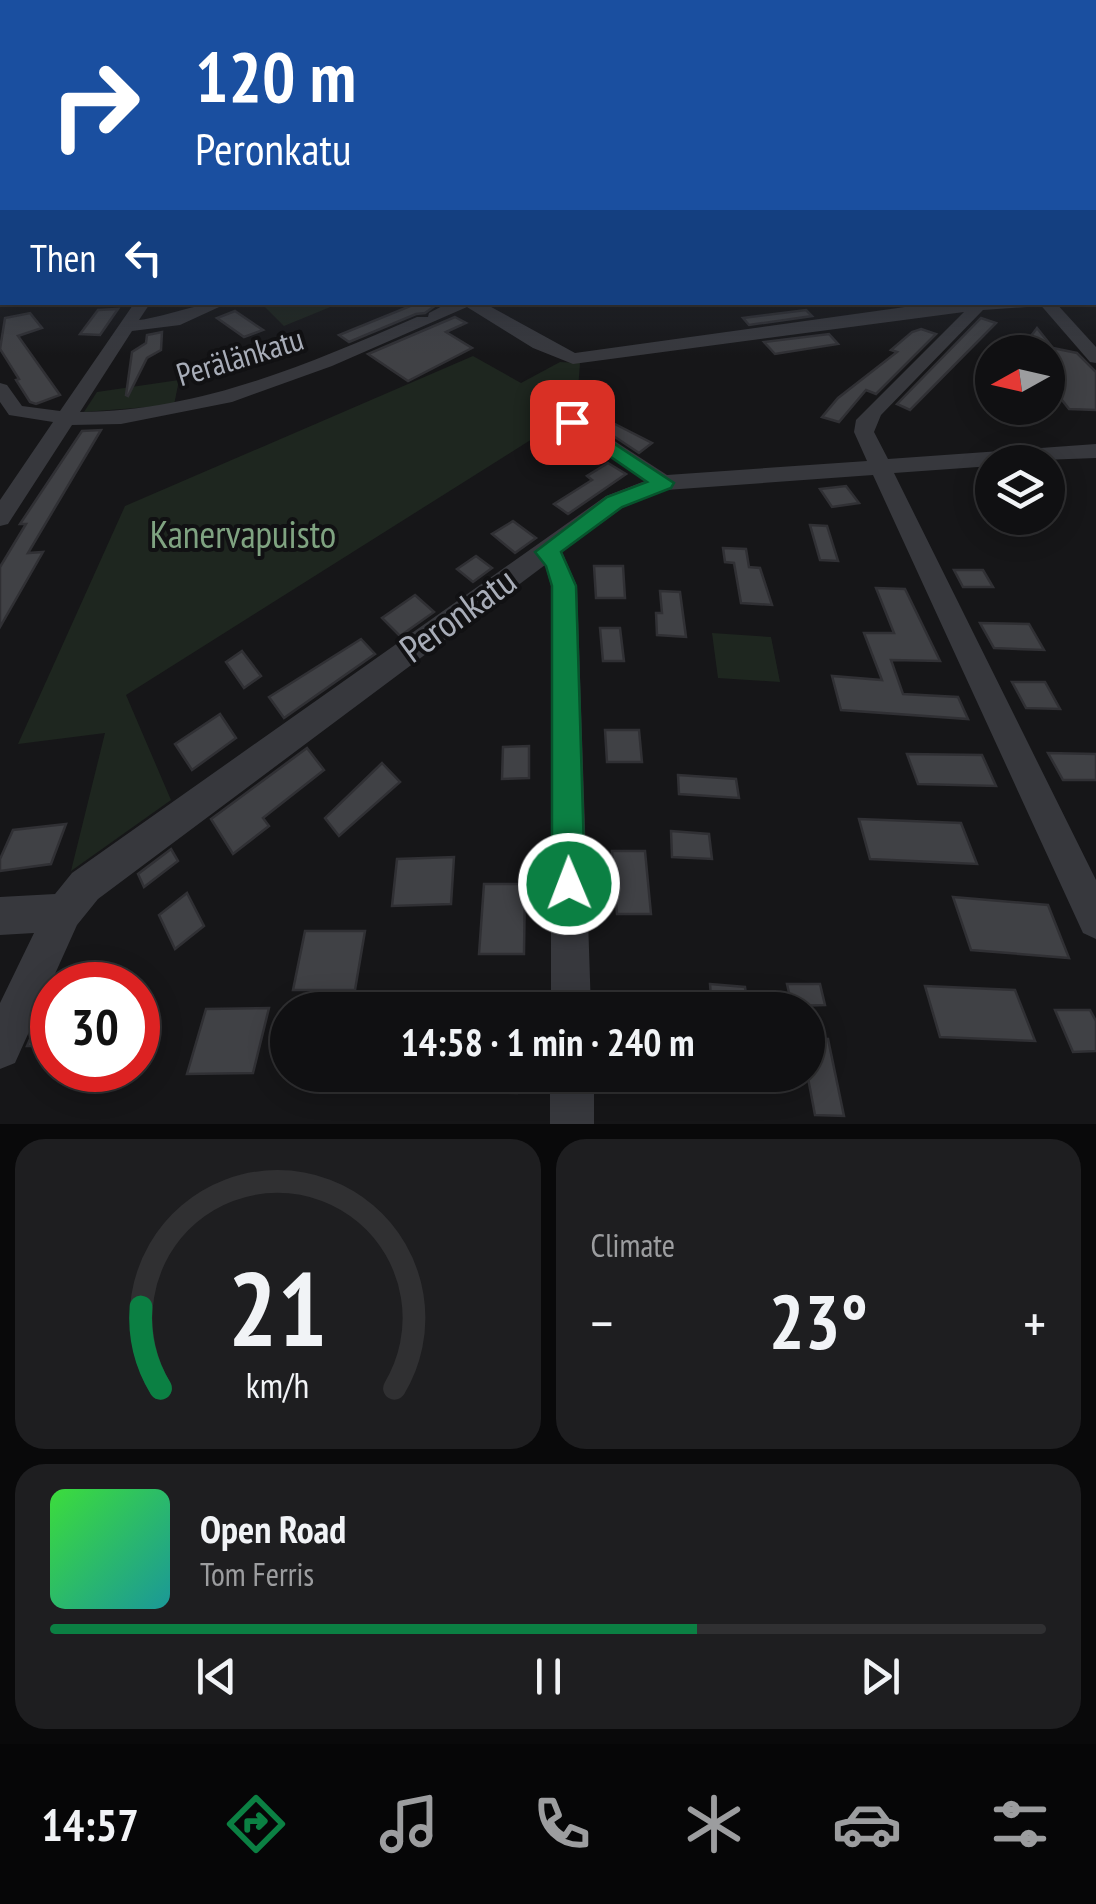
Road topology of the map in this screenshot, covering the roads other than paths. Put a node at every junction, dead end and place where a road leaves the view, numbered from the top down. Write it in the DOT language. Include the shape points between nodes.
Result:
graph roads {
  1 [pos="141,305"];
  2 [pos="214,305"];
  3 [pos="460,305"];
  4 [pos="472,305"];
  5 [pos="1005,305"];
  6 [pos="1049,305"];
  7 [pos="976,309"];
  8 [pos="126,327"];
  9 [pos="1096,358"];
  10 [pos="0,389"];
  11 [pos="8,413"];
  12 [pos="67,418"];
  13 [pos="572,422"];
  14 [pos="1096,451"];
  15 [pos="879,468"];
  16 [pos="664,483"];
  17 [pos="0,518"];
  18 [pos="546,552"];
  19 [pos="64,912"];
  20 [pos="0,916"];
  21 [pos="1096,920"];
  22 [pos="570,992"];
  23 [pos="0,1048"];
  24 [pos="572,1092"];
  25 [pos="572,1124"];
  1 -- 8 [label="street"];
  2 -- 8 [label="street"];
  3 -- 12 [label="street, Perälänkatu" via="306,371 202,405"];
  4 -- 7 [label="street" via="573,360 912,311"];
  5 -- 7 [label="street"];
  6 -- 9 [label="street"];
  7 -- 15 [label="street" via="866,420 864,432"];
  8 -- 12 [label="street"];
  10 -- 11 [label="street"];
  11 -- 12 [label="street, Perälänkatu"];
  12 -- 17 [label="street"];
  13 -- 16 [label="street"];
  14 -- 15 [label="street, Peronkatu"];
  15 -- 16 [label="street, Peronkatu"];
  15 -- 21 [label="street"];
  16 -- 18 [label="street, Peronkatu" via="614,502"];
  18 -- 19 [label="street, Peronkatu" via="108,866"];
  18 -- 22 [label="street" via="557,562 564,586"];
  19 -- 20 [label="street"];
  19 -- 23 [label="street, Peronkatu"];
  24 -- 25 [label="street"];
}
